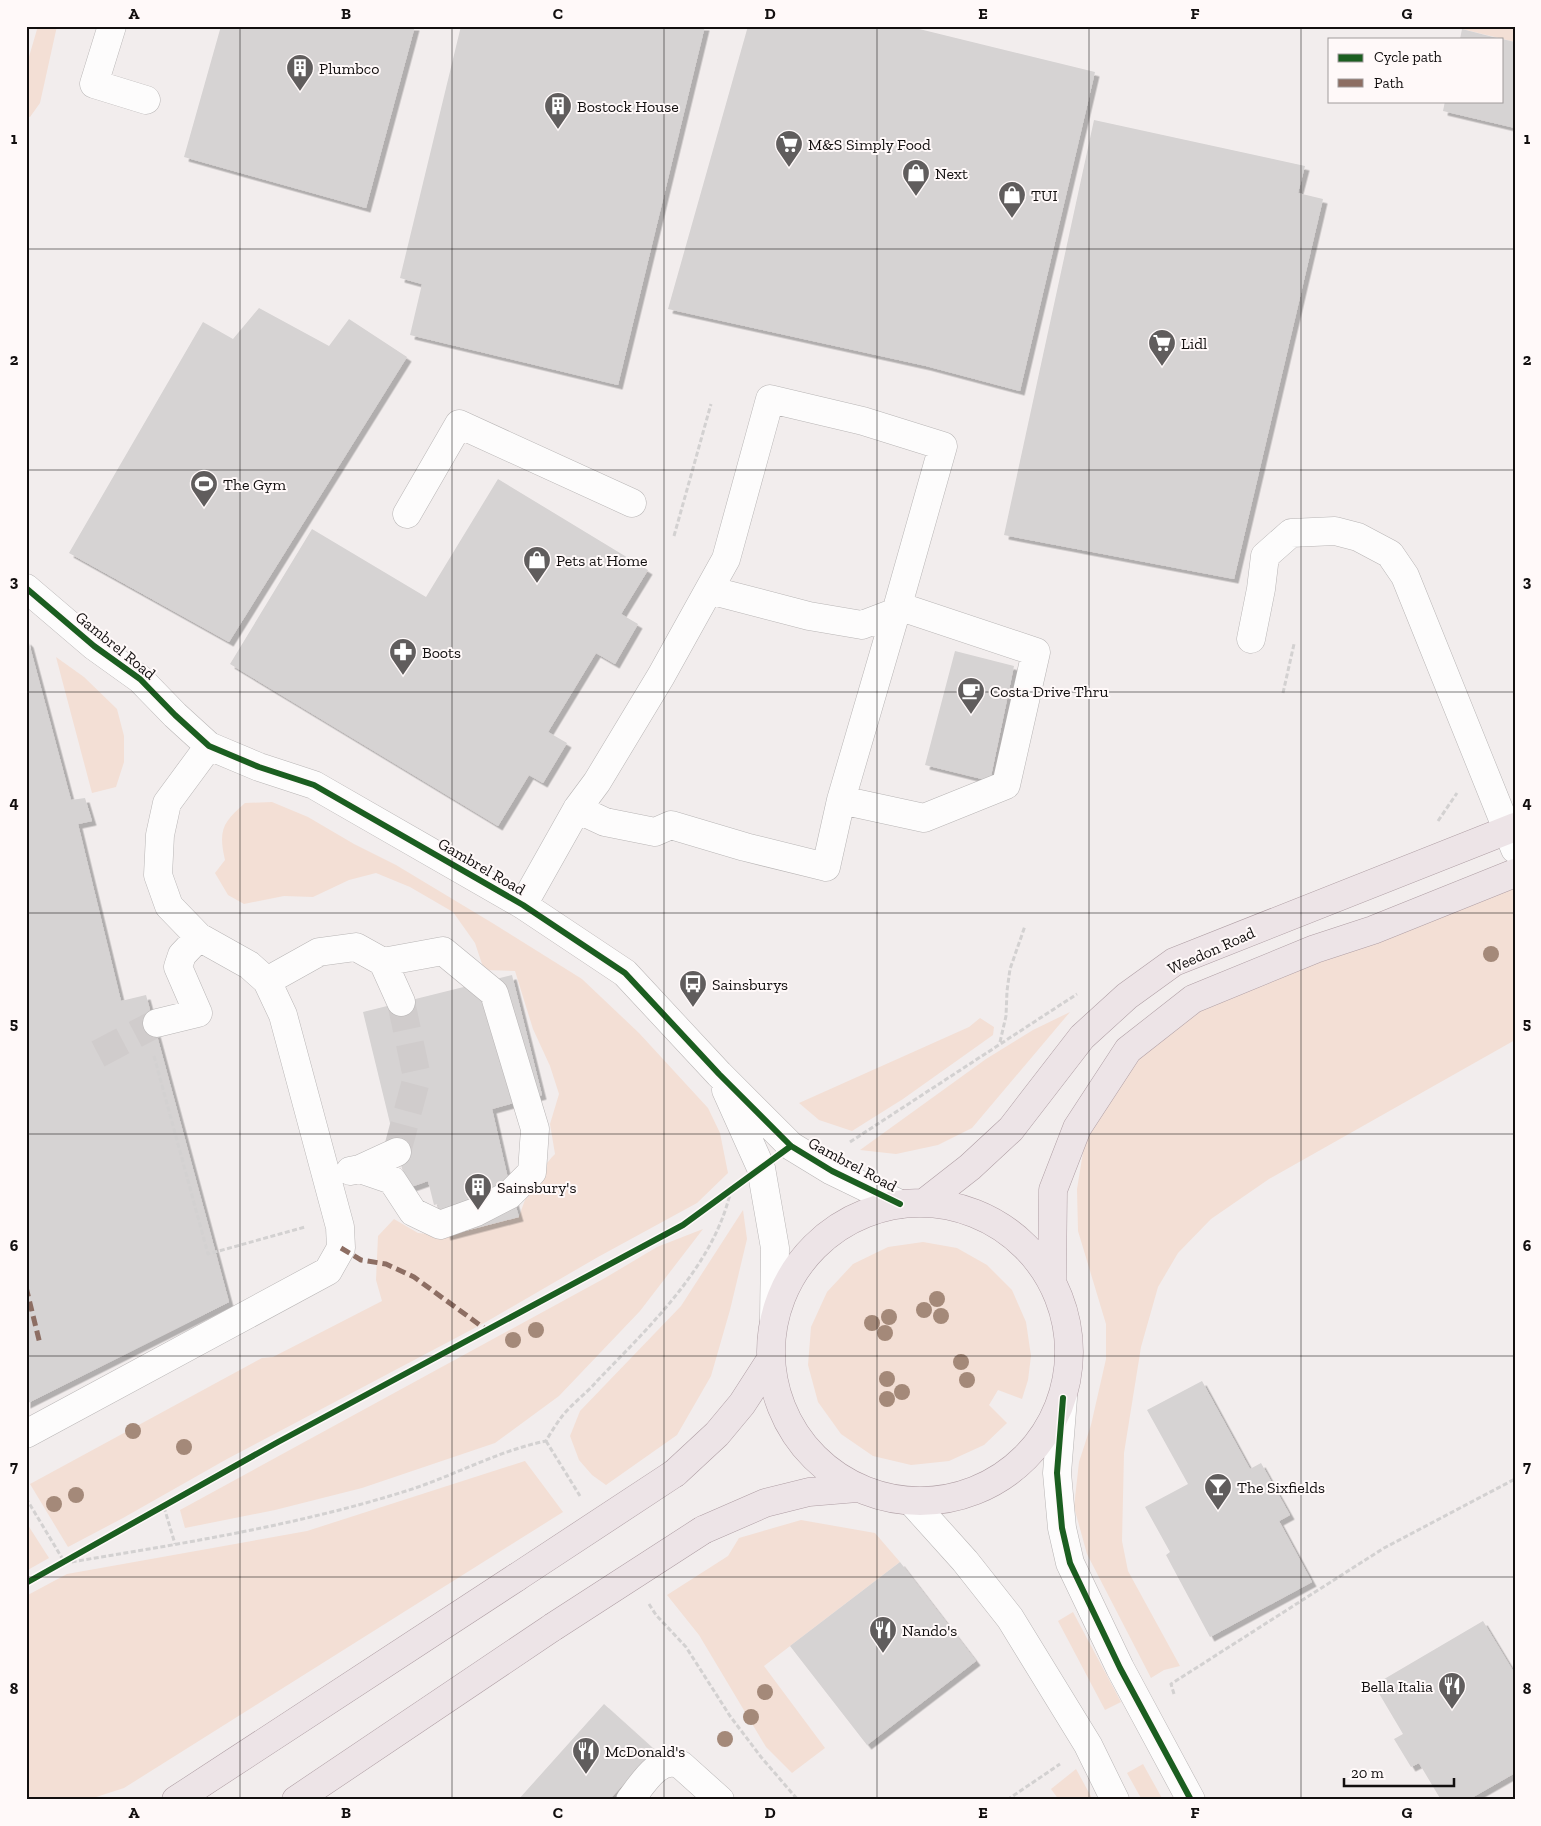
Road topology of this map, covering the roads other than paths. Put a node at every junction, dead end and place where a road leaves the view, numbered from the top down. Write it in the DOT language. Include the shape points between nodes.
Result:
graph roads {
  1 [pos="112,26"];
  2 [pos="146,100"];
  3 [pos="632,503"];
  4 [pos="407,514"];
  5 [pos="26,588"];
  6 [pos="704,598"];
  7 [pos="897,609"];
  8 [pos="1251,639"];
  9 [pos="209,746"];
  10 [pos="841,800"];
  11 [pos="577,809"];
  12 [pos="1512,835"];
  13 [pos="1515,873"];
  14 [pos="523,906"];
  15 [pos="199,937"];
  16 [pos="383,962"];
  17 [pos="267,981"];
  18 [pos="401,1002"];
  19 [pos="155,1035"];
  20 [pos="719,1074"];
  21 [pos="397,1152"];
  22 [pos="360,1169"];
  23 [pos="326,1177"];
  24 [pos="912,1204"];
  25 [pos="1052,1280"];
  26 [pos="774,1319"];
  27 [pos="771,1359"];
  28 [pos="1063,1398"];
  29 [pos="26,1434"];
  30 [pos="857,1488"];
  31 [pos="911,1501"];
  32 [pos="681,1765"];
  33 [pos="176,1800"];
  34 [pos="296,1800"];
  35 [pos="630,1800"];
  36 [pos="697,1800"];
  37 [pos="720,1800"];
  38 [pos="1116,1800"];
  39 [pos="1191,1800"];
  1 -- 2 [label="street" via="94,84"];
  3 -- 4 [label="street" via="459,424"];
  5 -- 9 [label="street, Gambrel Road" via="94,646 140,679"];
  6 -- 7 [label="street" via="862,625"];
  6 -- 7 [label="street" via="726,558 770,399 863,421 943,446"];
  6 -- 11 [label="street" via="662,676"];
  7 -- 10 [label="street"];
  7 -- 10 [label="street" via="1036,652 1006,785 924,818"];
  8 -- 12 [label="street" via="1265,556 1291,533 1335,531 1358,537 1390,554 1405,576"];
  9 -- 14 [label="street, Gambrel Road" via="314,785"];
  9 -- 15 [label="street" via="168,803 159,843 158,875 169,906"];
  10 -- 11 [label="street" via="826,867 671,825 654,832 605,822"];
  11 -- 14 [label="street"];
  12 -- 24 [label="main road, Weedon Road" via="1174,962 1127,996 1082,1037 1011,1129 970,1167"];
  13 -- 25 [label="main road" via="1193,999 1128,1050 1077,1128 1052,1190"];
  14 -- 20 [label="street, Gambrel Road" via="625,974"];
  15 -- 17 [label="street" via="249,965"];
  15 -- 19 [label="street" via="182,955 178,967 198,1013"];
  16 -- 17 [label="street" via="356,947 319,952"];
  16 -- 18 [label="street"];
  16 -- 22 [label="street" via="443,951 494,993 534,1129 532,1172 509,1195 440,1225 413,1212 392,1180"];
  17 -- 23 [label="street" via="283,1015"];
  20 -- 24 [label="street, Gambrel Road" via="791,1146 832,1171"];
  20 -- 26 [label="street, Gambrel Road" via="761,1168 775,1248"];
  21 -- 22 [label="street"];
  22 -- 23 [label="street"];
  23 -- 29 [label="street" via="340,1227 341,1248 328,1271"];
  24 -- 25 [label="main road" via="955,1207 984,1217 1011,1233 1034,1255"];
  24 -- 26 [label="main road" via="865,1213 833,1231 807,1255 787,1285"];
  25 -- 28 [label="main road" via="1064,1308 1070,1338 1070,1368"];
  26 -- 27 [label="main road"];
  27 -- 30 [label="main road" via="774,1386 796,1436 813,1457"];
  27 -- 33 [label="main road, bridge" via="742,1404 717,1434 675,1473"];
  28 -- 31 [label="main road" via="1050,1428 1030,1454 1005,1476 976,1492 944,1500"];
  28 -- 39 [label="street" via="1057,1473 1062,1528 1070,1564 1120,1668"];
  30 -- 31 [label="main road" via="883,1498"];
  30 -- 34 [label="main road, bridge" via="810,1492 765,1503 703,1530"];
  31 -- 38 [label="street" via="1010,1618 1088,1745"];
  32 -- 35 [label="street" via="668,1762 658,1766"];
  32 -- 36 [label="street"];
  32 -- 37 [label="street"];
}
